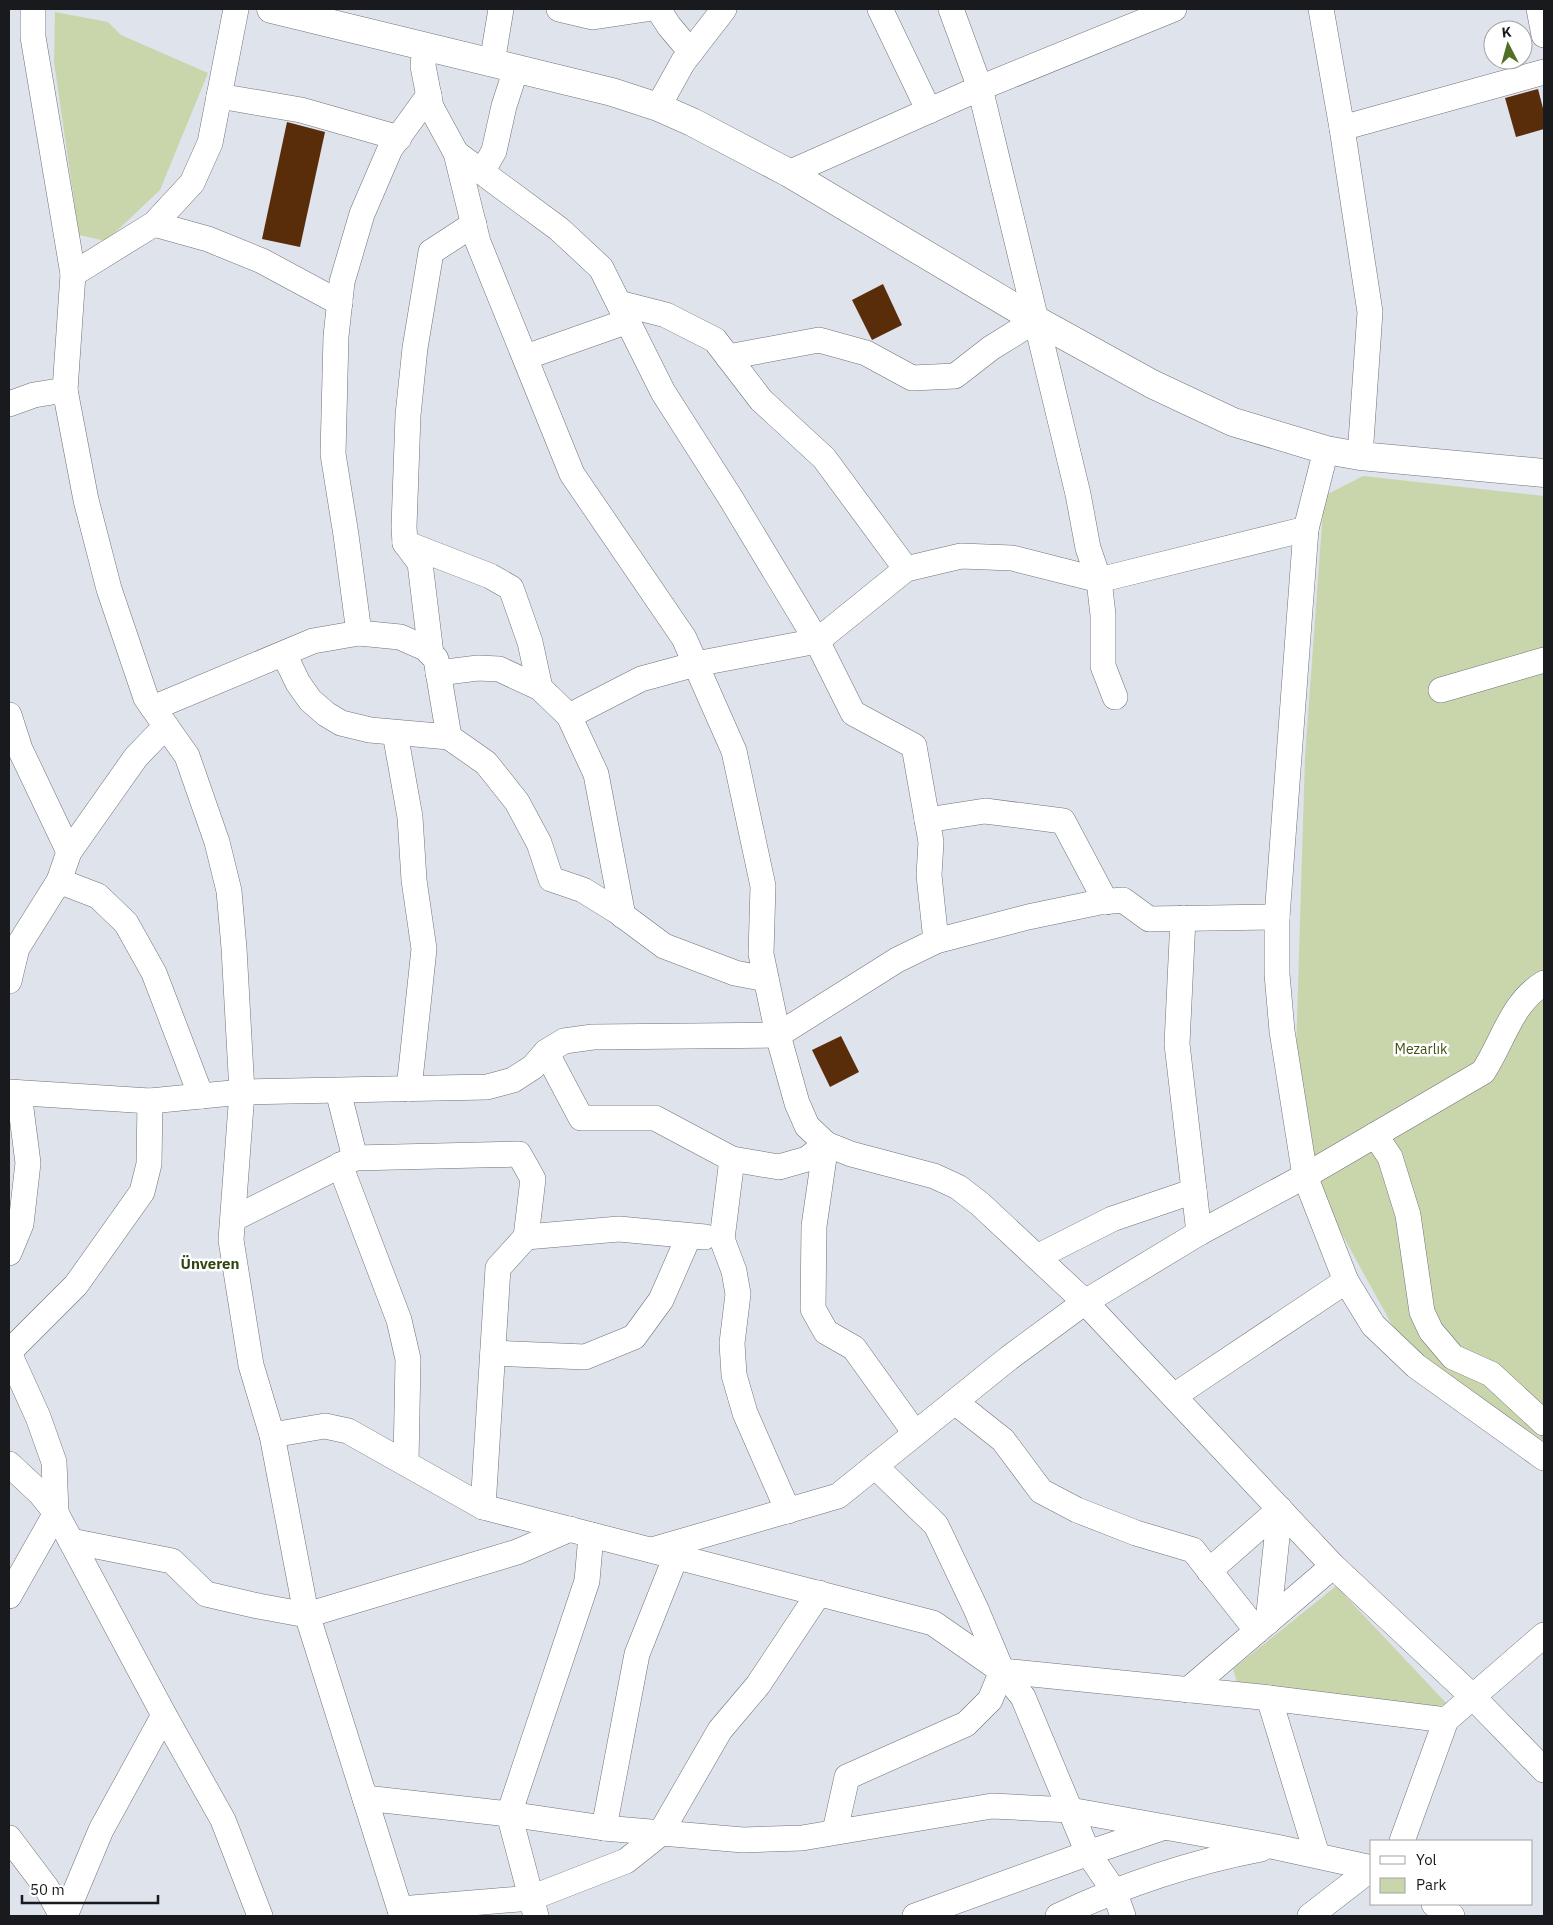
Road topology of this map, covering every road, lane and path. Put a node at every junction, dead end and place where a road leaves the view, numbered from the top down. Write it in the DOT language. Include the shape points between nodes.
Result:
graph roads {
  1 [pos="33,9"];
  2 [pos="236,9"];
  3 [pos="272,9"];
  4 [pos="500,9"];
  5 [pos="559,9"];
  6 [pos="646,9"];
  7 [pos="658,9"];
  8 [pos="724,9"];
  9 [pos="880,9"];
  10 [pos="951,9"];
  11 [pos="1174,9"];
  12 [pos="1321,9"];
  13 [pos="1539,9"];
  14 [pos="1135,16"];
  15 [pos="336,17"];
  16 [pos="1544,35"];
  17 [pos="425,46"];
  18 [pos="690,52"];
  19 [pos="504,66"];
  20 [pos="1544,72"];
  21 [pos="980,88"];
  22 [pos="429,95"];
  23 [pos="219,96"];
  24 [pos="658,107"];
  25 [pos="929,111"];
  26 [pos="1342,128"];
  27 [pos="399,138"];
  28 [pos="456,153"];
  29 [pos="482,172"];
  30 [pos="789,174"];
  31 [pos="154,224"];
  32 [pos="474,224"];
  33 [pos="73,274"];
  34 [pos="340,304"];
  35 [pos="623,312"];
  36 [pos="1036,320"];
  37 [pos="526,357"];
  38 [pos="728,357"];
  39 [pos="66,390"];
  40 [pos="11,398"];
  41 [pos="1326,450"];
  42 [pos="1360,456"];
  43 [pos="1544,473"];
  44 [pos="1306,529"];
  45 [pos="405,543"];
  46 [pos="906,569"];
  47 [pos="1099,580"];
  48 [pos="359,633"];
  49 [pos="817,641"];
  50 [pos="284,654"];
  51 [pos="1544,660"];
  52 [pos="435,664"];
  53 [pos="696,664"];
  54 [pos="540,688"];
  55 [pos="1441,690"];
  56 [pos="1115,696"];
  57 [pos="9,715"];
  58 [pos="569,716"];
  59 [pos="159,717"];
  60 [pos="396,733"];
  61 [pos="449,737"];
  62 [pos="20,749"];
  63 [pos="9,775"];
  64 [pos="927,820"];
  65 [pos="69,852"];
  66 [pos="59,881"];
  67 [pos="1106,902"];
  68 [pos="623,916"];
  69 [pos="1277,917"];
  70 [pos="1183,918"];
  71 [pos="936,942"];
  72 [pos="766,979"];
  73 [pos="9,981"];
  74 [pos="1544,983"];
  75 [pos="778,1035"];
  76 [pos="546,1052"];
  77 [pos="410,1090"];
  78 [pos="338,1091"];
  79 [pos="14,1092"];
  80 [pos="242,1092"];
  81 [pos="201,1096"];
  82 [pos="150,1101"];
  83 [pos="1375,1135"];
  84 [pos="826,1144"];
  85 [pos="732,1159"];
  86 [pos="347,1162"];
  87 [pos="18,1164"];
  88 [pos="1305,1176"];
  89 [pos="1194,1191"];
  90 [pos="232,1219"];
  91 [pos="1199,1233"];
  92 [pos="689,1236"];
  93 [pos="526,1237"];
  94 [pos="722,1239"];
  95 [pos="9,1253"];
  96 [pos="1036,1257"];
  97 [pos="1346,1281"];
  98 [pos="1085,1302"];
  99 [pos="9,1352"];
  100 [pos="493,1354"];
  101 [pos="1174,1396"];
  102 [pos="954,1402"];
  103 [pos="1544,1423"];
  104 [pos="915,1433"];
  105 [pos="272,1435"];
  106 [pos="1544,1458"];
  107 [pos="406,1463"];
  108 [pos="9,1464"];
  109 [pos="874,1466"];
  110 [pos="483,1507"];
  111 [pos="1280,1510"];
  112 [pos="788,1511"];
  113 [pos="56,1513"];
  114 [pos="581,1532"];
  115 [pos="71,1540"];
  116 [pos="652,1550"];
  117 [pos="676,1556"];
  118 [pos="1333,1566"];
  119 [pos="1209,1571"];
  120 [pos="819,1593"];
  121 [pos="9,1596"];
  122 [pos="307,1615"];
  123 [pos="1262,1627"];
  124 [pos="1544,1634"];
  125 [pos="1002,1671"];
  126 [pos="1188,1690"];
  127 [pos="1473,1697"];
  128 [pos="1269,1698"];
  129 [pos="164,1715"];
  130 [pos="1446,1720"];
  131 [pos="1544,1770"];
  132 [pos="365,1798"];
  133 [pos="1070,1810"];
  134 [pos="509,1814"];
  135 [pos="1166,1827"];
  136 [pos="604,1828"];
  137 [pos="835,1831"];
  138 [pos="660,1834"];
  139 [pos="9,1838"];
  140 [pos="1402,1840"];
  141 [pos="1276,1847"];
  142 [pos="1088,1853"];
  143 [pos="1317,1855"];
  144 [pos="1370,1868"];
  145 [pos="1370,1870"];
  146 [pos="1114,1891"];
  147 [pos="1436,1905"];
  148 [pos="534,1907"];
  149 [pos="401,1912"];
  150 [pos="63,1916"];
  151 [pos="260,1916"];
  152 [pos="915,1916"];
  153 [pos="1058,1916"];
  154 [pos="1124,1916"];
  155 [pos="1310,1916"];
  156 [pos="1452,1916"];
  1 -- 33 [label="street" via="33,37"];
  2 -- 23 [label="street"];
  3 -- 15 [label="main road"];
  4 -- 19 [label="street"];
  5 -- 6 [label="street" via="593,17"];
  7 -- 18 [label="street"];
  8 -- 18 [label="street"];
  9 -- 25 [label="street"];
  10 -- 21 [label="street"];
  11 -- 14 [label="street"];
  12 -- 26 [label="street"];
  13 -- 16 [label="street"];
  14 -- 21 [label="street"];
  15 -- 17 [label="main road"];
  17 -- 19 [label="main road"];
  17 -- 22 [label="street" via="423,66"];
  18 -- 24 [label="street"];
  19 -- 24 [label="main road" via="612,92"];
  19 -- 29 [label="street" via="504,106 494,151"];
  20 -- 26 [label="street"];
  21 -- 25 [label="street"];
  21 -- 36 [label="street"];
  22 -- 27 [label="street"];
  22 -- 28 [label="street" via="431,107"];
  23 -- 27 [label="street" via="301,110"];
  23 -- 31 [label="street" via="210,143 192,183"];
  24 -- 30 [label="main road"];
  25 -- 30 [label="street"];
  26 -- 42 [label="street" via="1370,312"];
  27 -- 34 [label="street" via="390,149 362,214 342,282"];
  28 -- 29 [label="street"];
  28 -- 32 [label="street"];
  29 -- 35 [label="street" via="559,229 601,268"];
  30 -- 36 [label="main road"];
  31 -- 33 [label="street"];
  31 -- 34 [label="street" via="208,238 262,261"];
  32 -- 37 [label="street" via="478,242"];
  32 -- 45 [label="street" via="431,252 408,415"];
  33 -- 39 [label="street"];
  34 -- 48 [label="street" via="336,336 333,454"];
  35 -- 37 [label="street"];
  35 -- 38 [label="street" via="666,315 714,340"];
  35 -- 49 [label="street" via="663,392"];
  36 -- 38 [label="street" via="990,348 956,376 912,378 866,353 820,340"];
  36 -- 41 [label="main road" via="1191,404 1233,422"];
  36 -- 47 [label="street" via="1088,548"];
  37 -- 53 [label="street" via="572,474 684,638"];
  38 -- 46 [label="street" via="762,400 824,458"];
  39 -- 40 [label="street"];
  39 -- 59 [label="street" via="86,500 109,589 146,698"];
  41 -- 42 [label="main road"];
  41 -- 44 [label="street"];
  42 -- 43 [label="main road"];
  44 -- 47 [label="street"];
  44 -- 69 [label="street"];
  45 -- 52 [label="street" via="420,563"];
  45 -- 54 [label="street" via="490,576 511,588 530,642"];
  46 -- 47 [label="street" via="960,556 1012,558"];
  46 -- 49 [label="street"];
  47 -- 56 [label="street" via="1103,615 1102,666"];
  48 -- 50 [label="street" via="313,641"];
  48 -- 52 [label="street" via="400,637 425,648"];
  49 -- 53 [label="street"];
  49 -- 64 [label="street" via="853,713 914,746"];
  50 -- 59 [label="street"];
  50 -- 60 [label="street" via="298,683 326,714 341,723"];
  51 -- 55 [label="street"];
  52 -- 54 [label="street" via="499,669"];
  52 -- 61 [label="street"];
  53 -- 58 [label="street" via="641,679"];
  53 -- 72 [label="street" via="734,751 763,886 761,954"];
  54 -- 58 [label="street"];
  57 -- 62 [label="street"];
  58 -- 68 [label="street" via="596,774"];
  59 -- 65 [label="street" via="136,757"];
  59 -- 80 [label="street" via="187,756 217,842 229,890"];
  60 -- 61 [label="street"];
  60 -- 77 [label="street" via="410,817 414,880 424,950"];
  61 -- 68 [label="street" via="486,763 517,802 539,843 551,880 583,890"];
  62 -- 63 [label="street"];
  62 -- 65 [label="street"];
  64 -- 67 [label="street" via="985,811 1063,821"];
  64 -- 71 [label="street"];
  65 -- 66 [label="street"];
  66 -- 73 [label="street" via="17,948"];
  66 -- 81 [label="street" via="98,896 126,923 154,973"];
  67 -- 70 [label="street" via="1123,900 1149,919"];
  67 -- 71 [label="street" via="1028,917"];
  68 -- 72 [label="street" via="664,946 735,973"];
  69 -- 70 [label="street"];
  69 -- 88 [label="street" via="1282,1031"];
  70 -- 89 [label="street" via="1177,1044"];
  71 -- 75 [label="street" via="897,960"];
  72 -- 75 [label="street"];
  74 -- 83 [label="street" via="1534,989 1520,1006 1483,1072"];
  75 -- 76 [label="street" via="593,1037 564,1041"];
  75 -- 84 [label="street" via="806,1126"];
  76 -- 77 [label="street" via="533,1067 513,1080 487,1087"];
  76 -- 85 [label="street" via="582,1118 655,1118"];
  77 -- 78 [label="street"];
  78 -- 80 [label="street"];
  78 -- 86 [label="street"];
  79 -- 82 [label="street"];
  79 -- 87 [label="street"];
  80 -- 81 [label="street"];
  80 -- 90 [label="street"];
  81 -- 82 [label="street"];
  82 -- 99 [label="street" via="149,1164 142,1192 76,1285"];
  83 -- 88 [label="street"];
  83 -- 103 [label="street" via="1390,1157 1408,1214 1422,1312 1430,1331 1453,1357 1491,1374"];
  84 -- 85 [label="street" via="807,1159 780,1167"];
  84 -- 96 [label="street" via="850,1154 934,1176 958,1187"];
  84 -- 104 [label="street" via="814,1226 813,1310 826,1332 854,1348"];
  85 -- 94 [label="street"];
  86 -- 90 [label="street"];
  86 -- 93 [label="street" via="519,1154 533,1179"];
  86 -- 107 [label="street" via="399,1320 408,1359"];
  87 -- 95 [label="street" via="21,1224"];
  88 -- 91 [label="street"];
  88 -- 97 [label="street"];
  89 -- 91 [label="street"];
  89 -- 96 [label="street" via="1112,1219"];
  90 -- 105 [label="street" via="231,1240 251,1365"];
  91 -- 98 [label="street"];
  92 -- 93 [label="street" via="619,1229"];
  92 -- 94 [label="street"];
  92 -- 100 [label="street" via="661,1300 634,1337 584,1356"];
  93 -- 100 [label="street" via="498,1268"];
  94 -- 112 [label="street" via="734,1271 738,1294 732,1343 734,1375 745,1413"];
  96 -- 98 [label="street"];
  97 -- 101 [label="street"];
  97 -- 106 [label="street" via="1373,1325 1416,1366"];
  98 -- 101 [label="street"];
  98 -- 102 [label="street"];
  99 -- 113 [label="street" via="54,1462"];
  100 -- 110 [label="street"];
  101 -- 111 [label="street"];
  102 -- 104 [label="street"];
  102 -- 119 [label="street" via="1003,1440 1041,1491 1077,1510 1193,1550"];
  104 -- 109 [label="street"];
  105 -- 107 [label="street" via="325,1426 348,1430"];
  105 -- 122 [label="street"];
  107 -- 110 [label="street"];
  108 -- 113 [label="street" via="40,1492"];
  109 -- 112 [label="street" via="838,1496"];
  109 -- 125 [label="street" via="936,1525"];
  110 -- 114 [label="street"];
  111 -- 118 [label="street"];
  111 -- 119 [label="street"];
  111 -- 123 [label="street"];
  112 -- 116 [label="street"];
  113 -- 115 [label="street"];
  113 -- 121 [label="street"];
  114 -- 116 [label="street"];
  114 -- 122 [label="street"];
  114 -- 134 [label="street" via="587,1581"];
  115 -- 122 [label="street" via="172,1561 206,1594"];
  115 -- 129 [label="street"];
  116 -- 117 [label="street"];
  117 -- 120 [label="street"];
  117 -- 136 [label="street" via="637,1654"];
  118 -- 123 [label="street"];
  118 -- 127 [label="street"];
  119 -- 123 [label="street"];
  120 -- 125 [label="street" via="933,1623"];
  120 -- 138 [label="street" via="758,1685 720,1730"];
  122 -- 132 [label="street"];
  123 -- 126 [label="street"];
  124 -- 127 [label="street"];
  125 -- 126 [label="street"];
  125 -- 133 [label="street" via="1023,1697"];
  125 -- 137 [label="street" via="990,1700 966,1724 847,1777"];
  126 -- 128 [label="street"];
  127 -- 130 [label="street"];
  127 -- 131 [label="street"];
  128 -- 130 [label="street"];
  128 -- 143 [label="street"];
  129 -- 150 [label="street" via="101,1830"];
  129 -- 151 [label="street" via="223,1820"];
  130 -- 140 [label="street"];
  132 -- 134 [label="street"];
  132 -- 149 [label="street"];
  133 -- 135 [label="street"];
  133 -- 137 [label="street" via="992,1806"];
  133 -- 142 [label="street"];
  134 -- 136 [label="street"];
  134 -- 148 [label="street"];
  135 -- 141 [label="street"];
  135 -- 142 [label="street"];
  136 -- 138 [label="street"];
  137 -- 138 [label="street" via="802,1838 743,1840"];
  138 -- 148 [label="street" via="626,1861"];
  139 -- 150 [label="street" via="46,1887"];
  141 -- 143 [label="street"];
  141 -- 146 [label="street" via="1217,1858"];
  142 -- 146 [label="street"];
  142 -- 152 [label="street"];
  143 -- 144 [label="street"];
  145 -- 155 [label="street"];
  146 -- 153 [label="street"];
  146 -- 154 [label="street"];
  147 -- 156 [label="street"];
  148 -- 149 [label="street"];
}
